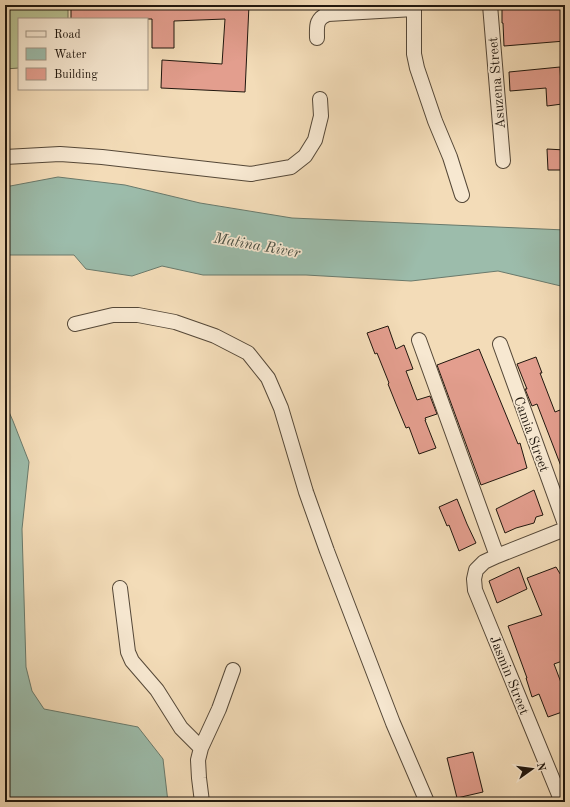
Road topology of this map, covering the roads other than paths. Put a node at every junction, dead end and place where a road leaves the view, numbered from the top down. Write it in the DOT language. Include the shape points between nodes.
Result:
graph roads {
  1 [pos="490,5"];
  2 [pos="414,7"];
  3 [pos="317,38"];
  4 [pos="320,99"];
  5 [pos="5,157"];
  6 [pos="503,161"];
  7 [pos="462,195"];
  8 [pos="75,324"];
  9 [pos="419,340"];
  10 [pos="500,344"];
  11 [pos="565,524"];
  12 [pos="565,529"];
  13 [pos="496,556"];
  14 [pos="120,588"];
  15 [pos="234,670"];
  16 [pos="201,748"];
  17 [pos="202,802"];
  18 [pos="426,802"];
  19 [pos="562,802"];
  1 -- 6 [label="street, Asuzena Street"];
  2 -- 3 [label="street" via="328,14 319,20"];
  2 -- 7 [label="street" via="414,54 417,68"];
  4 -- 5 [label="street" via="321,116 315,140 305,156 291,167 251,174 60,154"];
  8 -- 18 [label="street" via="113,315 138,315 175,322 215,336 248,353 268,378 281,408 327,551"];
  9 -- 13 [label="street"];
  10 -- 11 [label="street, Camia Street"];
  12 -- 13 [label="street"];
  13 -- 19 [label="street, Jasmin Street" via="476,570 475,590"];
  14 -- 16 [label="street" via="128,652 132,661 157,690 181,728"];
  15 -- 16 [label="street"];
  16 -- 17 [label="street" via="198,760"];
}
